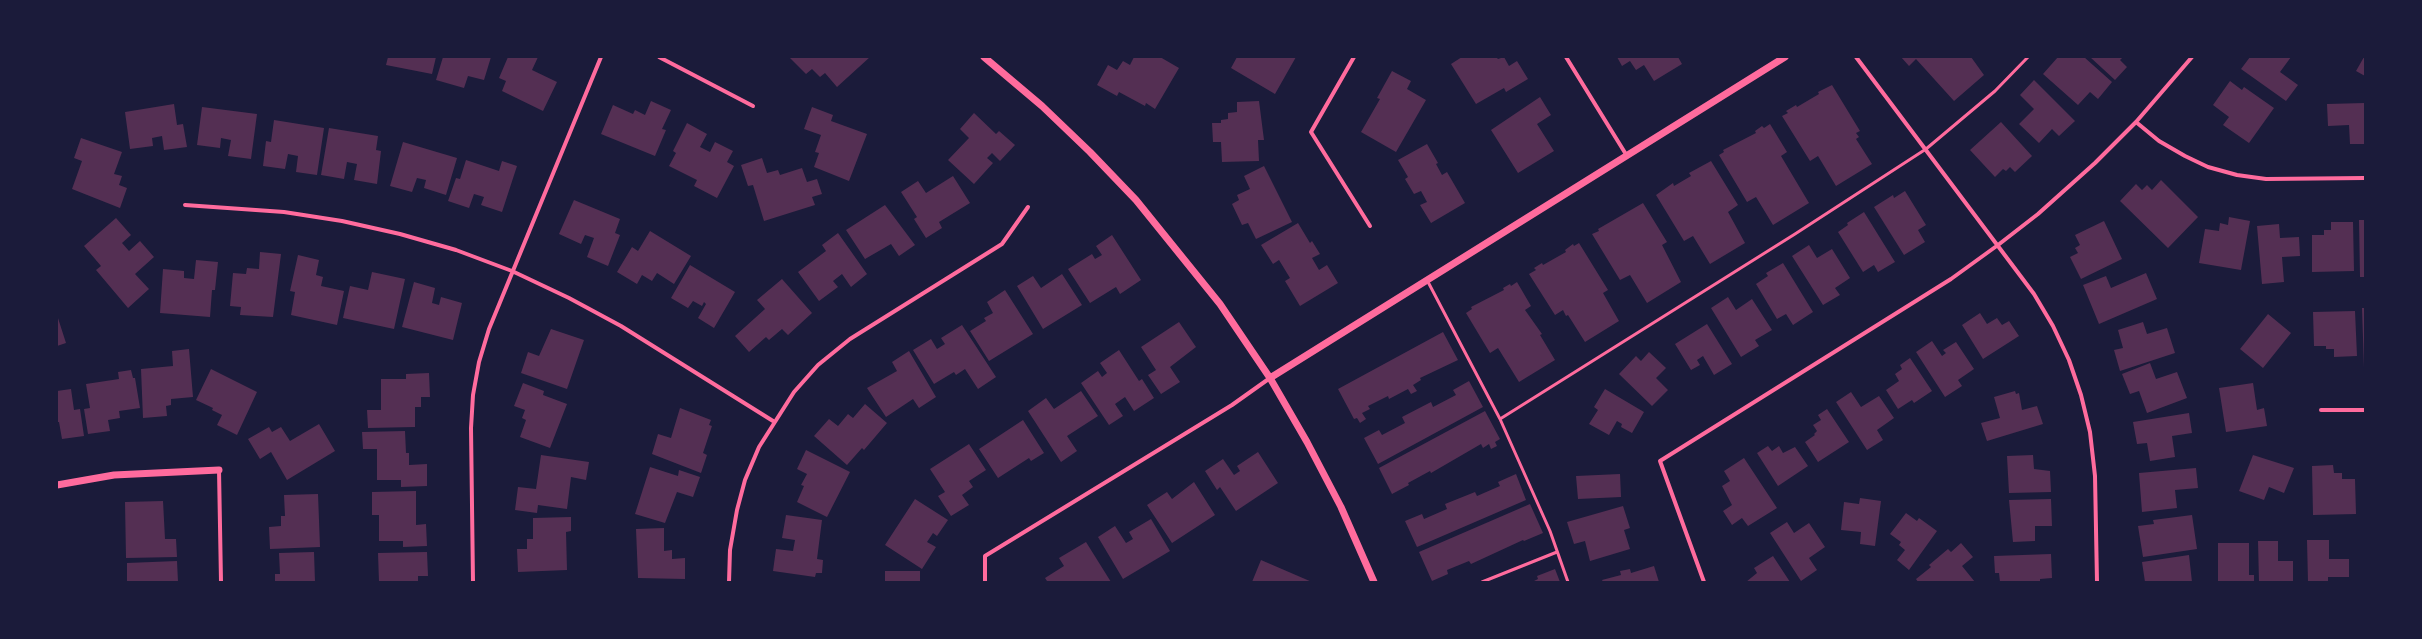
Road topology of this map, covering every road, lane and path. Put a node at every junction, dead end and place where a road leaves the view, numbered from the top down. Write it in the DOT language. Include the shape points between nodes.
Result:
graph roads {
  1 [pos="601,57"];
  2 [pos="659,57"];
  3 [pos="984,57"];
  4 [pos="1354,57"];
  5 [pos="1566,57"];
  6 [pos="1785,57"];
  7 [pos="1856,57"];
  8 [pos="2028,57"];
  9 [pos="2192,57"];
  10 [pos="753,106"];
  11 [pos="2136,122"];
  12 [pos="1926,149"];
  13 [pos="1627,156"];
  14 [pos="2365,178"];
  15 [pos="185,205"];
  16 [pos="1028,207"];
  17 [pos="1370,226"];
  18 [pos="1998,245"];
  19 [pos="512,272"];
  20 [pos="1427,280"];
  21 [pos="1270,378"];
  22 [pos="2321,410"];
  23 [pos="2365,410"];
  24 [pos="1500,419"];
  25 [pos="774,421"];
  26 [pos="219,470"];
  27 [pos="57,485"];
  28 [pos="1558,552"];
  29 [pos="221,582"];
  30 [pos="473,582"];
  31 [pos="729,582"];
  32 [pos="985,582"];
  33 [pos="1374,582"];
  34 [pos="1482,582"];
  35 [pos="1568,582"];
  36 [pos="1704,582"];
  37 [pos="2097,582"];
  1 -- 19 [label="street"];
  2 -- 10 [label="street"];
  3 -- 21 [label="street" via="1042,106 1136,200 1220,304"];
  4 -- 17 [label="street" via="1311,132"];
  5 -- 13 [label="street"];
  6 -- 13 [label="street"];
  7 -- 12 [label="street"];
  8 -- 12 [label="lane" via="1996,90"];
  9 -- 11 [label="street"];
  11 -- 14 [label="street" via="2159,141 2185,156 2208,167 2237,175 2266,179"];
  11 -- 18 [label="street" via="2038,214"];
  12 -- 18 [label="street"];
  12 -- 24 [label="lane"];
  13 -- 20 [label="street"];
  15 -- 19 [label="street" via="284,212 342,221 456,250"];
  16 -- 25 [label="street" via="1002,244 850,339 818,366 794,392"];
  18 -- 36 [label="street" via="1951,279 1660,461"];
  18 -- 37 [label="street" via="2034,294 2053,326 2069,360 2081,395 2090,432 2095,476"];
  19 -- 25 [label="street" via="569,298 621,326"];
  19 -- 30 [label="street" via="488,329 473,395"];
  20 -- 21 [label="street"];
  20 -- 24 [label="lane"];
  21 -- 32 [label="street" via="1232,405 985,556"];
  21 -- 33 [label="street" via="1341,507"];
  22 -- 23 [label="street"];
  24 -- 28 [label="lane"];
  25 -- 31 [label="street" via="745,480 730,550"];
  26 -- 27 [label="street" via="114,475"];
  26 -- 29 [label="street"];
  28 -- 34 [label="lane"];
  28 -- 35 [label="lane"];
}
